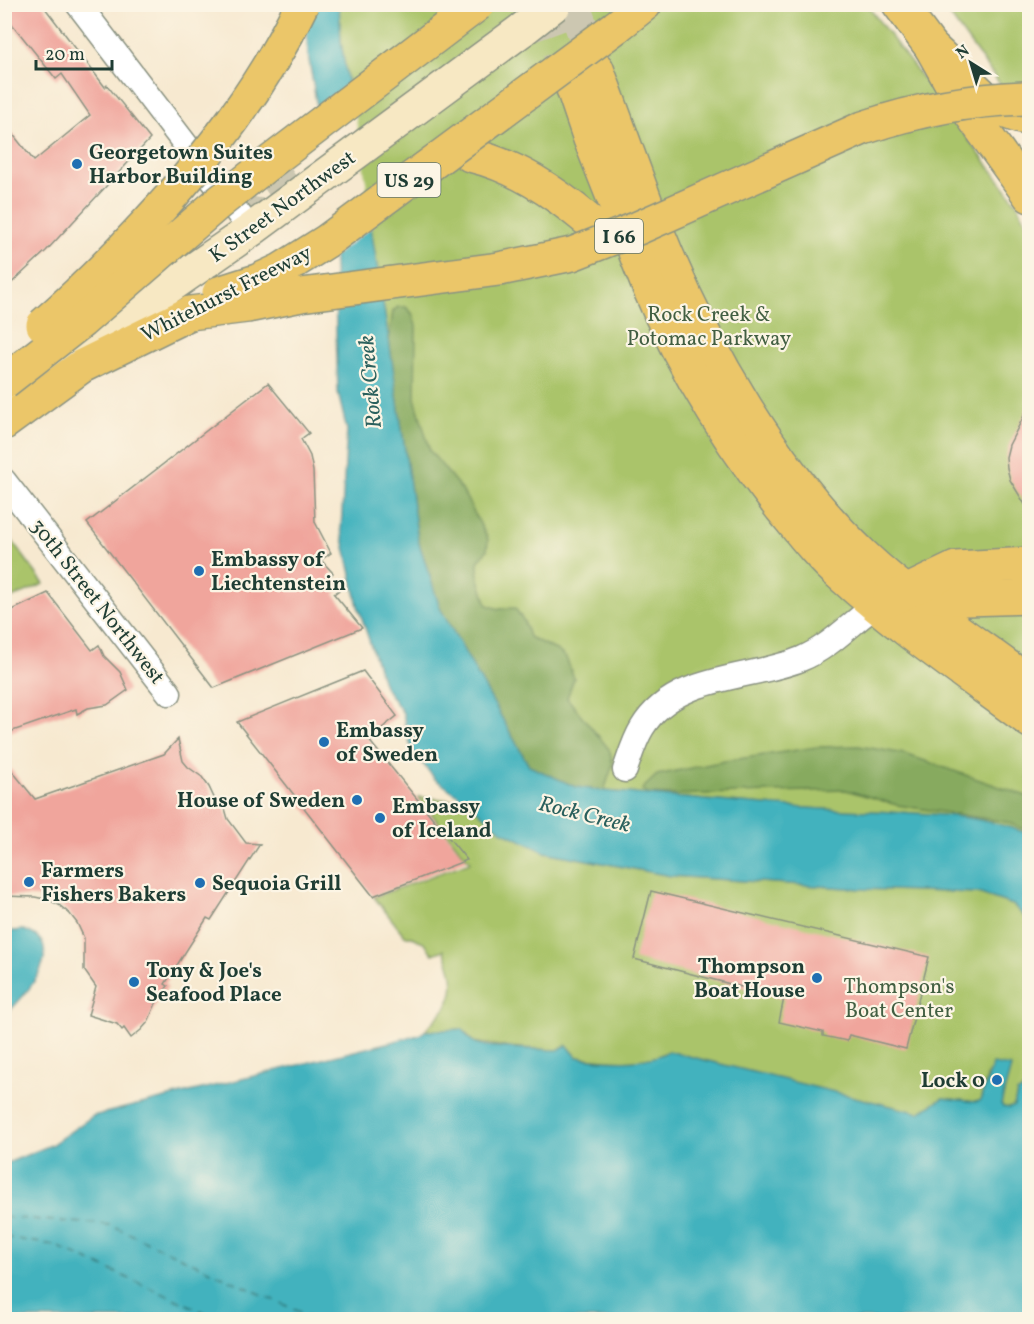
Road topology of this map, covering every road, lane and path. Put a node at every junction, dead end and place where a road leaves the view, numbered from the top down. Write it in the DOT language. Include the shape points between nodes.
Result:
graph roads {
  1 [pos="78,4"];
  2 [pos="302,4"];
  3 [pos="478,4"];
  4 [pos="555,4"];
  5 [pos="645,4"];
  6 [pos="898,4"];
  7 [pos="931,47"];
  8 [pos="585,79"];
  9 [pos="1029,98"];
  10 [pos="1029,116"];
  11 [pos="470,155"];
  12 [pos="1029,196"];
  13 [pos="635,213"];
  14 [pos="589,221"];
  15 [pos="251,230"];
  16 [pos="190,313"];
  17 [pos="4,358"];
  18 [pos="4,382"];
  19 [pos="4,401"];
  20 [pos="4,423"];
  21 [pos="4,481"];
  22 [pos="1029,564"];
  23 [pos="906,592"];
  24 [pos="1029,597"];
  25 [pos="875,606"];
  26 [pos="1029,683"];
  27 [pos="169,693"];
  28 [pos="1029,721"];
  29 [pos="625,770"];
  1 -- 15 [label="street"];
  2 -- 17 [label="main road, bridge" via="258,83 177,191 110,264"];
  3 -- 18 [label="main road, bridge" via="241,185"];
  4 -- 15 [label="main road, K Street Northwest, bridge"];
  5 -- 16 [label="main road, Whitehurst Freeway / US 29, bridge" via="327,241 280,270 219,293"];
  6 -- 7 [label="main road"];
  7 -- 10 [label="main road" via="996,108 1020,117"];
  7 -- 12 [label="main road" via="960,99"];
  8 -- 13 [label="main road" via="590,139"];
  9 -- 16 [label="main road, I 66, bridge" via="954,105 874,125 638,228 562,256 499,269"];
  11 -- 14 [label="main road" via="492,160 550,190"];
  15 -- 19 [label="main road, K Street Northwest"];
  16 -- 20 [label="main road, Whitehurst Freeway / US 29" via="82,366"];
  21 -- 27 [label="street, 30th Street Northwest"];
  22 -- 23 [label="main road" via="956,568"];
  23 -- 24 [label="main road" via="965,598"];
  23 -- 25 [label="main road"];
  23 -- 25 [label="main road" via="834,524 773,447 708,342 686,298 638,248 650,293 696,384 752,470 802,534"];
  23 -- 26 [label="main road"];
  25 -- 28 [label="main road"];
  25 -- 29 [label="street" via="816,652 704,685 674,698 642,727"];
}
